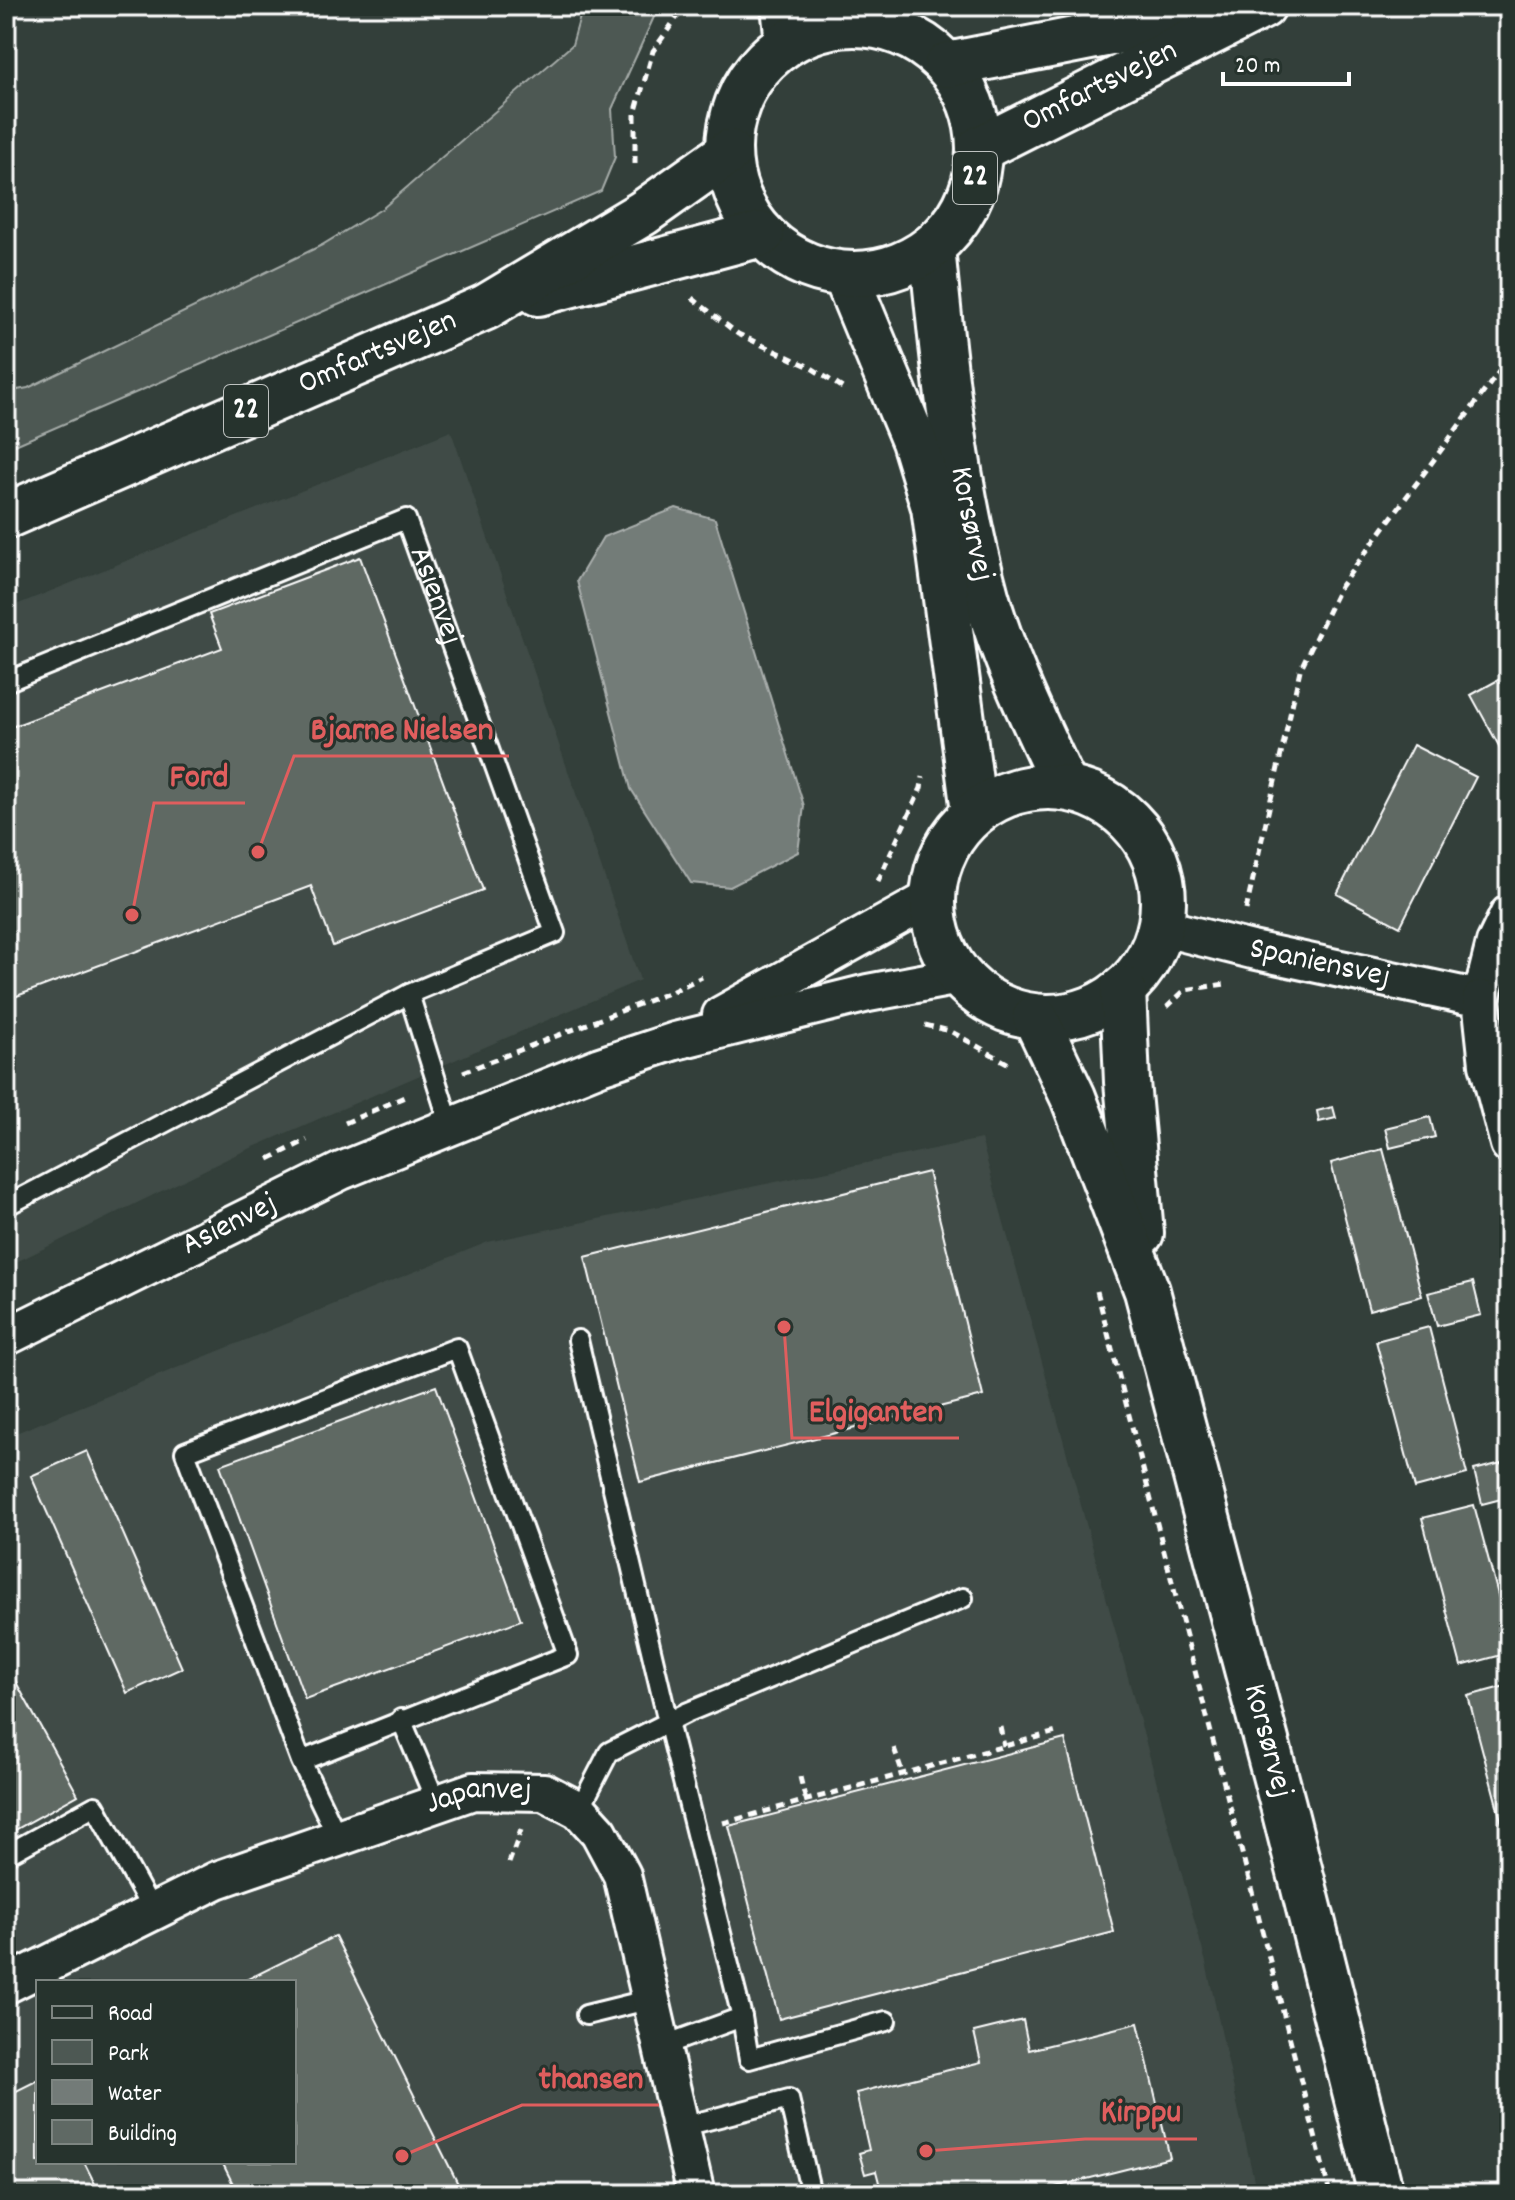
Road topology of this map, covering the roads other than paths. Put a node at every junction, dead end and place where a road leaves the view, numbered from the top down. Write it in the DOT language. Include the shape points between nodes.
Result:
graph roads {
  1 [pos="1248,6"];
  2 [pos="1263,6"];
  3 [pos="866,15"];
  4 [pos="786,24"];
  5 [pos="947,65"];
  6 [pos="979,149"];
  7 [pos="729,152"];
  8 [pos="762,234"];
  9 [pos="932,247"];
  10 [pos="845,274"];
  11 [pos="486,307"];
  12 [pos="6,516"];
  13 [pos="6,682"];
  14 [pos="1065,787"];
  15 [pos="974,812"];
  16 [pos="933,897"];
  17 [pos="1509,914"];
  18 [pos="1160,927"];
  19 [pos="959,976"];
  20 [pos="1123,989"];
  21 [pos="409,994"];
  22 [pos="1481,999"];
  23 [pos="1035,1017"];
  24 [pos="675,1041"];
  25 [pos="450,1125"];
  26 [pos="1509,1144"];
  27 [pos="6,1206"];
  28 [pos="1147,1291"];
  29 [pos="8,1330"];
  30 [pos="578,1340"];
  31 [pos="963,1598"];
  32 [pos="401,1719"];
  33 [pos="668,1722"];
  34 [pos="301,1761"];
  35 [pos="437,1804"];
  36 [pos="579,1810"];
  37 [pos="338,1838"];
  38 [pos="6,1855"];
  39 [pos="153,1912"];
  40 [pos="6,1985"];
  41 [pos="651,1999"];
  42 [pos="586,2015"];
  43 [pos="742,2017"];
  44 [pos="886,2021"];
  45 [pos="662,2046"];
  46 [pos="681,2127"];
  47 [pos="696,2194"];
  48 [pos="811,2194"];
  49 [pos="1381,2194"];
  1 -- 5 [label="main road, Omfartsvejen"];
  2 -- 6 [label="main road, Omfartsvejen / 22"];
  3 -- 4 [label="main road, 22" via="814,30"];
  3 -- 5 [label="main road, 22" via="925,45"];
  4 -- 7 [label="main road, 22" via="744,89 732,119"];
  5 -- 6 [label="main road, 22" via="965,90"];
  6 -- 9 [label="main road, 22" via="974,186 958,219"];
  7 -- 8 [label="main road, 22" via="733,182"];
  7 -- 11 [label="main road, Omfartsvejen / 22" via="643,213"];
  8 -- 10 [label="main road, 22" via="785,254 814,268"];
  8 -- 11 [label="main road, Omfartsvejen / 22"];
  9 -- 10 [label="main road, 22" via="906,263"];
  9 -- 14 [label="main road, Korsørvej" via="948,403 981,574 1020,692"];
  10 -- 15 [label="main road, Korsørvej" via="914,441 934,507"];
  11 -- 12 [label="main road, Omfartsvejen / 22"];
  13 -- 21 [label="lane, Asienvej" via="406,519 555,933"];
  14 -- 15 [label="main road" via="1022,790"];
  14 -- 18 [label="main road" via="1101,799 1131,821 1152,853 1162,889"];
  15 -- 16 [label="main road" via="952,836 938,865"];
  16 -- 19 [label="main road" via="935,925"];
  16 -- 24 [label="street, Asienvej"];
  17 -- 22 [label="street" via="1495,943"];
  18 -- 20 [label="main road" via="1147,960"];
  18 -- 22 [label="street, Spaniensvej"];
  19 -- 23 [label="main road" via="981,996"];
  19 -- 24 [label="street, Asienvej"];
  20 -- 23 [label="main road" via="1097,1006"];
  20 -- 28 [label="main road, Korsørvej"];
  21 -- 25 [label="lane"];
  21 -- 27 [label="lane, Asienvej"];
  22 -- 26 [label="street" via="1488,1064"];
  23 -- 28 [label="main road, Korsørvej" via="1073,1097"];
  24 -- 25 [label="street, Asienvej"];
  25 -- 29 [label="street, Asienvej" via="341,1171"];
  28 -- 49 [label="main road, Korsørvej"];
  30 -- 33 [label="lane"];
  31 -- 33 [label="lane"];
  32 -- 34 [label="lane"];
  32 -- 34 [label="lane" via="568,1655 457,1348 185,1452"];
  32 -- 35 [label="lane"];
  33 -- 36 [label="lane" via="609,1752"];
  33 -- 43 [label="lane"];
  34 -- 37 [label="lane"];
  35 -- 36 [label="street, Japanvej" via="473,1791 544,1792"];
  35 -- 37 [label="street, Japanvej"];
  36 -- 41 [label="street, Japanvej" via="599,1832 622,1875"];
  37 -- 39 [label="street, Japanvej" via="217,1880"];
  38 -- 39 [label="lane" via="95,1806"];
  39 -- 40 [label="street, Japanvej"];
  41 -- 42 [label="lane"];
  41 -- 45 [label="street, Japanvej"];
  43 -- 44 [label="lane" via="749,2059"];
  43 -- 45 [label="lane"];
  45 -- 46 [label="street, Japanvej"];
  46 -- 47 [label="street, Japanvej"];
  46 -- 48 [label="lane" via="789,2099"];
}
